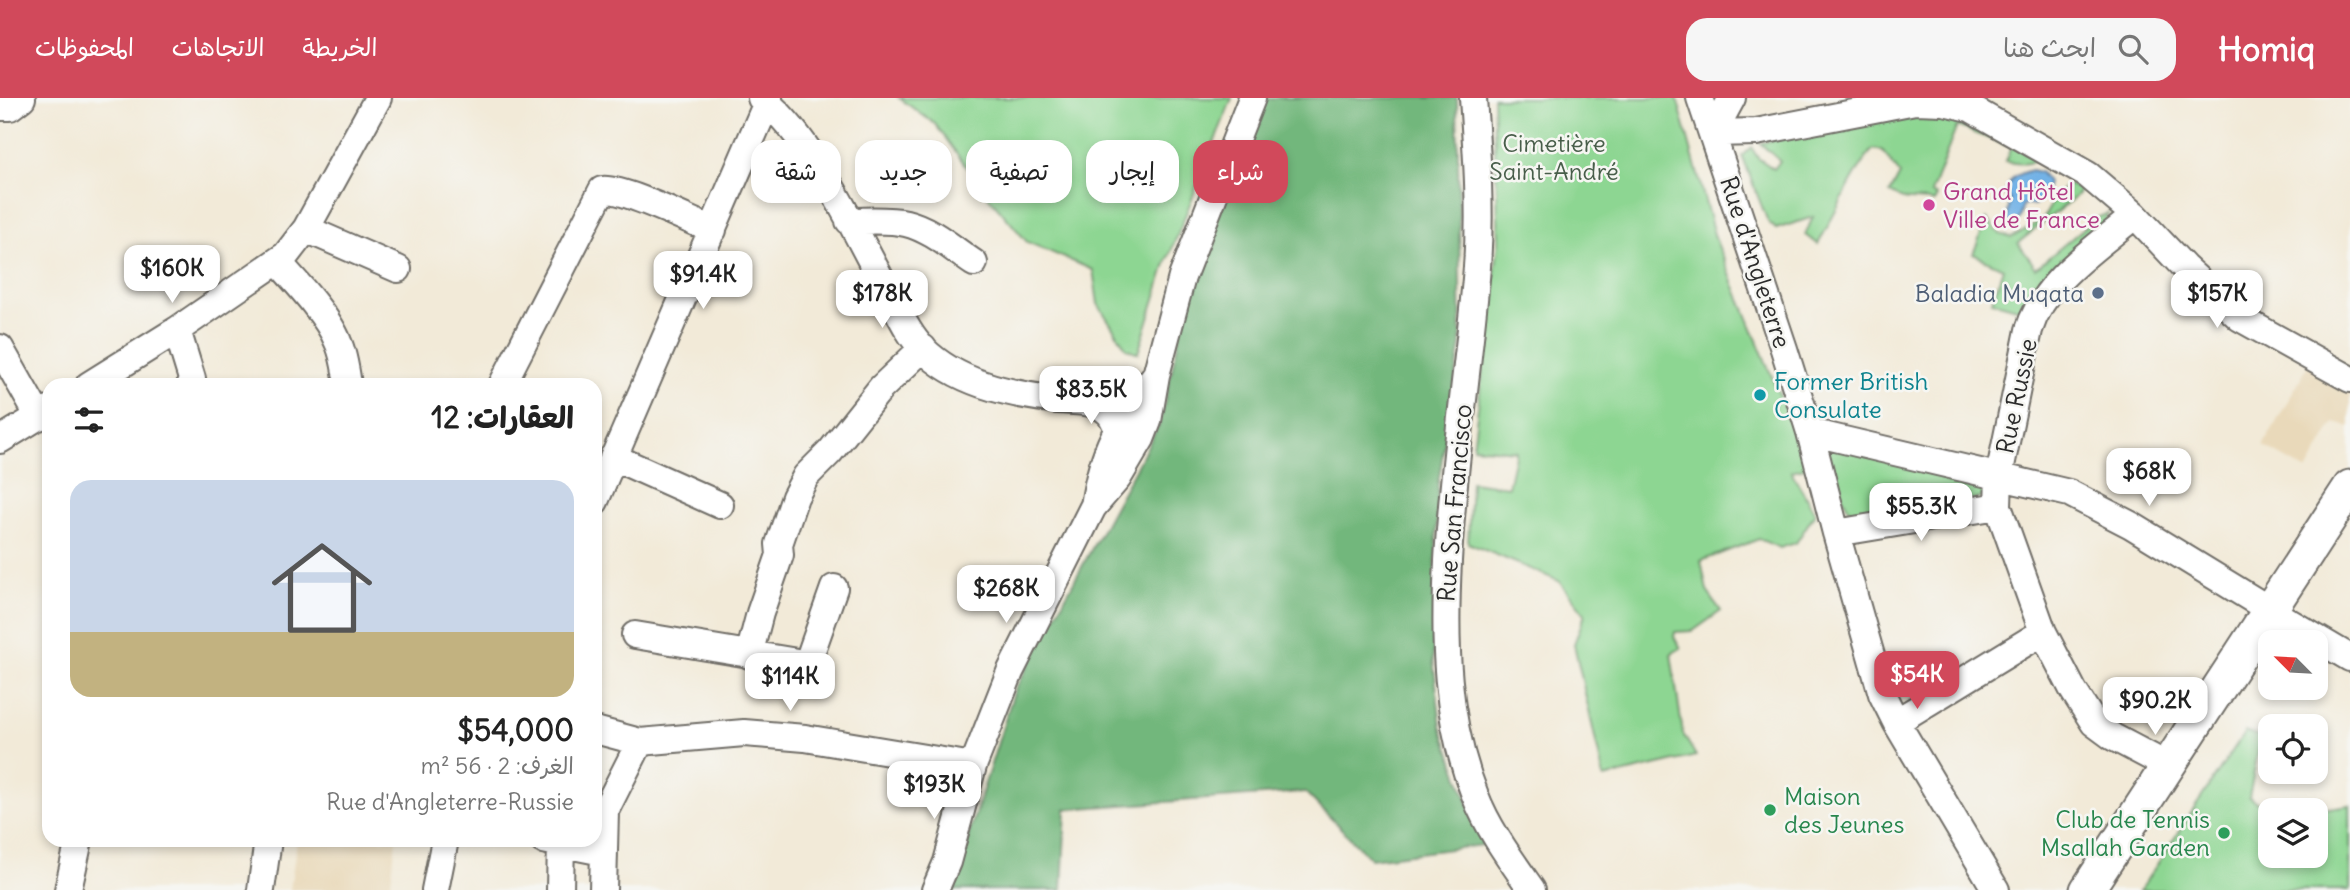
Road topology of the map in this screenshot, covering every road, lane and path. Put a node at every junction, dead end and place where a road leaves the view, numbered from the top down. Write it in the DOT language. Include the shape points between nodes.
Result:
graph roads {
  1 [pos="22,98"];
  2 [pos="378,98"];
  3 [pos="1252,98"];
  4 [pos="1473,98"];
  5 [pos="1700,98"];
  6 [pos="1732,98"];
  7 [pos="765,99"];
  8 [pos="0,107"];
  9 [pos="1713,133"];
  10 [pos="2135,215"];
  11 [pos="849,221"];
  12 [pos="306,229"];
  13 [pos="713,230"];
  14 [pos="278,262"];
  15 [pos="974,263"];
  16 [pos="398,269"];
  17 [pos="177,330"];
  18 [pos="0,348"];
  19 [pos="923,348"];
  20 [pos="1156,375"];
  21 [pos="100,378"];
  22 [pos="197,378"];
  23 [pos="347,378"];
  24 [pos="506,378"];
  25 [pos="2350,379"];
  26 [pos="42,410"];
  27 [pos="42,414"];
  28 [pos="1117,428"];
  29 [pos="1810,432"];
  30 [pos="0,440"];
  31 [pos="612,457"];
  32 [pos="2000,476"];
  33 [pos="602,483"];
  34 [pos="2350,487"];
  35 [pos="720,505"];
  36 [pos="1998,506"];
  37 [pos="1093,507"];
  38 [pos="2350,515"];
  39 [pos="1836,533"];
  40 [pos="834,588"];
  41 [pos="2277,615"];
  42 [pos="2043,632"];
  43 [pos="635,635"];
  44 [pos="749,654"];
  45 [pos="2350,658"];
  46 [pos="1896,722"];
  47 [pos="602,738"];
  48 [pos="640,741"];
  49 [pos="973,766"];
  50 [pos="2168,766"];
  51 [pos="77,847"];
  52 [pos="267,847"];
  53 [pos="444,847"];
  54 [pos="556,847"];
  55 [pos="581,847"];
  56 [pos="603,852"];
  57 [pos="68,890"];
  58 [pos="261,890"];
  59 [pos="435,890"];
  60 [pos="560,890"];
  61 [pos="603,890"];
  62 [pos="935,890"];
  63 [pos="1532,890"];
  64 [pos="1996,890"];
  65 [pos="2087,890"];
  66 [pos="2105,890"];
  1 -- 8 [label="street" via="12,106"];
  2 -- 12 [label="street"];
  3 -- 20 [label="street" via="1182,277"];
  4 -- 63 [label="street, Rue San Francisco" via="1480,200 1470,338 1452,485 1445,620 1447,681 1455,729 1476,797"];
  5 -- 9 [label="street, Rue d'Angleterre"];
  6 -- 9 [label="street"];
  7 -- 11 [label="street" via="807,151"];
  7 -- 13 [label="street"];
  9 -- 10 [label="street" via="1756,132 1915,101 1954,103 2088,175"];
  9 -- 29 [label="street, Rue d'Angleterre"];
  10 -- 25 [label="street" via="2240,318"];
  10 -- 32 [label="street, Rue Russie" via="2042,299 2029,331"];
  11 -- 15 [label="street" via="912,225"];
  11 -- 19 [label="street"];
  12 -- 14 [label="street"];
  12 -- 16 [label="street"];
  13 -- 24 [label="street" via="620,192 602,190"];
  13 -- 31 [label="street"];
  14 -- 17 [label="street"];
  14 -- 23 [label="street" via="333,331"];
  17 -- 21 [label="street"];
  17 -- 22 [label="street"];
  18 -- 26 [label="street"];
  19 -- 28 [label="street" via="986,387 1095,404 1111,414"];
  19 -- 44 [label="street" via="881,388 806,476 779,544 780,555"];
  20 -- 28 [label="street"];
  20 -- 37 [label="street" via="1142,439"];
  27 -- 30 [label="street"];
  28 -- 37 [label="street"];
  29 -- 32 [label="street"];
  29 -- 39 [label="street, Rue d'Angleterre"];
  31 -- 33 [label="street"];
  31 -- 35 [label="street"];
  32 -- 36 [label="street, Rue Russie"];
  32 -- 41 [label="street" via="2049,486 2089,502"];
  34 -- 41 [label="main road"];
  36 -- 39 [label="street"];
  36 -- 42 [label="street, Rue Russie"];
  37 -- 49 [label="street" via="1010,673"];
  38 -- 41 [label="main road"];
  39 -- 46 [label="street, Rue d'Angleterre" via="1882,694"];
  40 -- 44 [label="street" via="807,661"];
  41 -- 45 [label="street"];
  41 -- 50 [label="main road"];
  41 -- 66 [label="main road"];
  42 -- 46 [label="street"];
  42 -- 50 [label="street, Rue Russie" via="2094,723"];
  43 -- 44 [label="street"];
  46 -- 64 [label="street, Rue d'Angleterre"];
  47 -- 48 [label="street"];
  48 -- 49 [label="street" via="772,735"];
  48 -- 56 [label="street" via="606,811"];
  49 -- 62 [label="street"];
  50 -- 65 [label="main road"];
  51 -- 57 [label="street"];
  52 -- 58 [label="street"];
  53 -- 59 [label="street"];
  54 -- 60 [label="street"];
  55 -- 56 [label="street"];
  56 -- 61 [label="street"];
}
